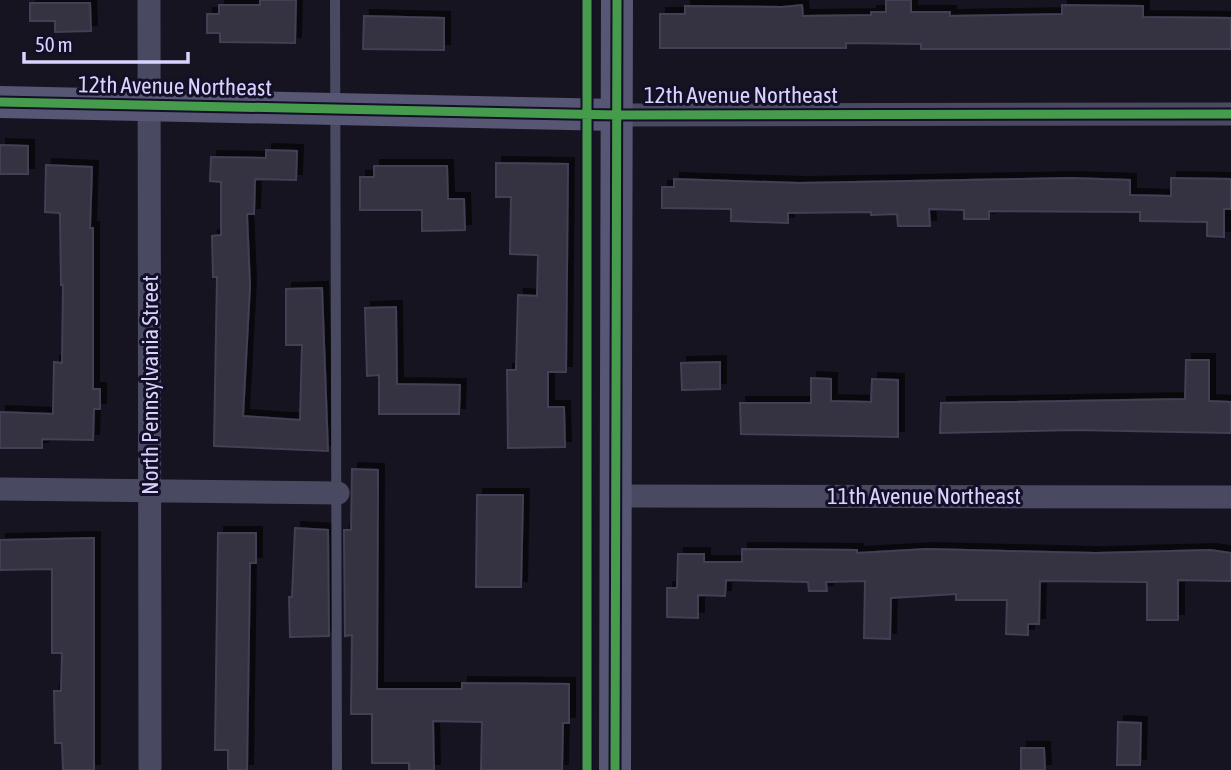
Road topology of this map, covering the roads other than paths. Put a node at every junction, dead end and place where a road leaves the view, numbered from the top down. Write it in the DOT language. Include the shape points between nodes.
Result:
graph roads {
  1 [pos="149,0"];
  2 [pos="335,0"];
  3 [pos="617,0"];
  4 [pos="0,102"];
  5 [pos="149,104"];
  6 [pos="335,108"];
  7 [pos="1231,114"];
  8 [pos="617,115"];
  9 [pos="0,489"];
  10 [pos="150,491"];
  11 [pos="338,493"];
  12 [pos="616,496"];
  13 [pos="1231,496"];
  14 [pos="150,770"];
  15 [pos="337,770"];
  16 [pos="615,770"];
  1 -- 5 [label="street, North Pennsylvania Street"];
  2 -- 6 [label="lane"];
  3 -- 8 [label="street"];
  4 -- 5 [label="street, 12th Avenue Northeast"];
  5 -- 6 [label="street, 12th Avenue Northeast"];
  5 -- 10 [label="street, North Pennsylvania Street"];
  6 -- 8 [label="street, 12th Avenue Northeast"];
  6 -- 11 [label="lane"];
  7 -- 8 [label="street, 12th Avenue Northeast"];
  8 -- 12 [label="street"];
  9 -- 10 [label="street"];
  10 -- 11 [label="street"];
  10 -- 14 [label="street, North Pennsylvania Street"];
  11 -- 15 [label="lane"];
  12 -- 13 [label="street, 11th Avenue Northeast"];
  12 -- 16 [label="street"];
}
